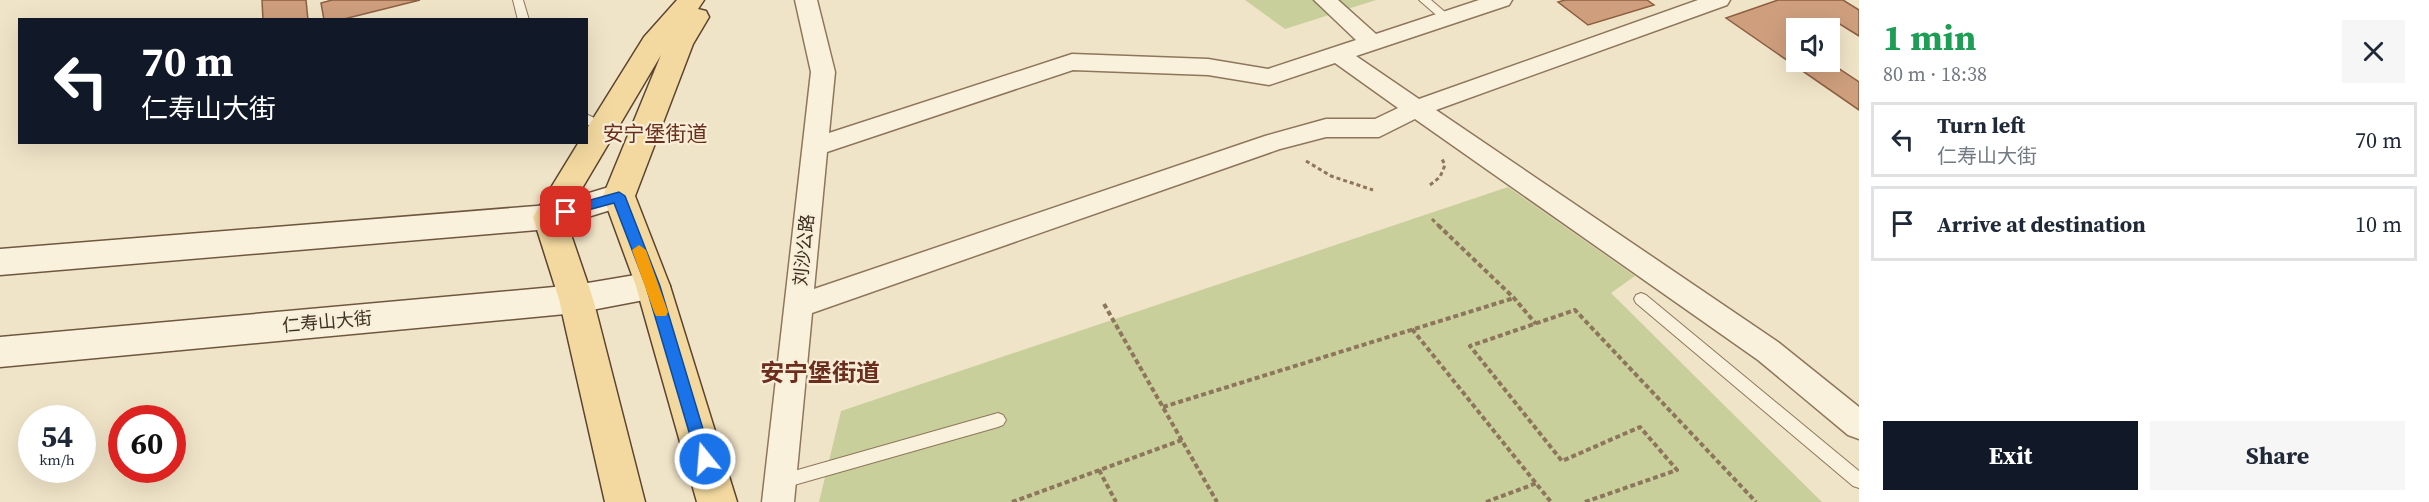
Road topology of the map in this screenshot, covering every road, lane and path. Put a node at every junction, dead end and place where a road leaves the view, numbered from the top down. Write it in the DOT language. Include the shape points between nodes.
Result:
graph roads {
  1 [pos="518,0"];
  2 [pos="691,0"];
  3 [pos="708,0"];
  4 [pos="806,0"];
  5 [pos="1325,0"];
  6 [pos="1424,0"];
  7 [pos="1501,0"];
  8 [pos="1719,0"];
  9 [pos="523,18"];
  10 [pos="1446,18"];
  11 [pos="1372,43"];
  12 [pos="1337,54"];
  13 [pos="1415,109"];
  14 [pos="595,123"];
  15 [pos="588,137"];
  16 [pos="1274,142"];
  17 [pos="585,144"];
  18 [pos="817,146"];
  19 [pos="1373,190"];
  20 [pos="619,196"];
  21 [pos="549,217"];
  22 [pos="1432,219"];
  23 [pos="0,262"];
  24 [pos="653,286"];
  25 [pos="1514,298"];
  26 [pos="576,299"];
  27 [pos="1641,299"];
  28 [pos="1104,304"];
  29 [pos="798,306"];
  30 [pos="1536,324"];
  31 [pos="1412,329"];
  32 [pos="0,352"];
  33 [pos="1163,407"];
  34 [pos="998,420"];
  35 [pos="1859,424"];
  36 [pos="1182,440"];
  37 [pos="1099,470"];
  38 [pos="1859,481"];
  39 [pos="1537,483"];
  40 [pos="779,492"];
  41 [pos="625,502"];
  42 [pos="717,502"];
  43 [pos="1012,502"];
  44 [pos="1116,502"];
  45 [pos="1217,502"];
  46 [pos="1488,502"];
  47 [pos="1551,502"];
  48 [pos="1585,502"];
  49 [pos="1756,502"];
  1 -- 9 [label="lane"];
  2 -- 14 [label="main road"];
  3 -- 20 [label="main road" via="679,44"];
  4 -- 18 [label="street, 刘沙公路" via="823,72"];
  5 -- 11 [label="street"];
  6 -- 10 [label="lane"];
  7 -- 10 [label="street"];
  8 -- 13 [label="street"];
  10 -- 11 [label="street"];
  11 -- 12 [label="street"];
  12 -- 13 [label="street"];
  12 -- 18 [label="street" via="1269,77 1208,67 1072,62"];
  13 -- 16 [label="street" via="1379,128 1326,128"];
  13 -- 35 [label="street" via="1768,351"];
  14 -- 15 [label="main road"];
  16 -- 19 [label="path" via="1330,176"];
  16 -- 29 [label="street"];
  17 -- 21 [label="main road"];
  18 -- 29 [label="street, 刘沙公路"];
  20 -- 21 [label="main road"];
  20 -- 24 [label="main road"];
  21 -- 23 [label="main road"];
  21 -- 26 [label="main road"];
  22 -- 25 [label="path"];
  24 -- 26 [label="main road, 仁寿山大街"];
  24 -- 42 [label="main road"];
  25 -- 30 [label="path"];
  25 -- 31 [label="path"];
  26 -- 32 [label="main road, 仁寿山大街"];
  26 -- 41 [label="main road"];
  27 -- 38 [label="lane"];
  28 -- 33 [label="path"];
  29 -- 40 [label="street, 刘沙公路"];
  30 -- 48 [label="path" via="1470,346 1562,461 1640,427 1677,470"];
  30 -- 49 [label="path" via="1575,310"];
  31 -- 33 [label="path"];
  31 -- 39 [label="path"];
  33 -- 36 [label="path"];
  34 -- 40 [label="lane"];
  36 -- 37 [label="path"];
  36 -- 45 [label="path"];
  37 -- 43 [label="path"];
  37 -- 44 [label="path"];
  39 -- 46 [label="path"];
  39 -- 47 [label="path"];
}
